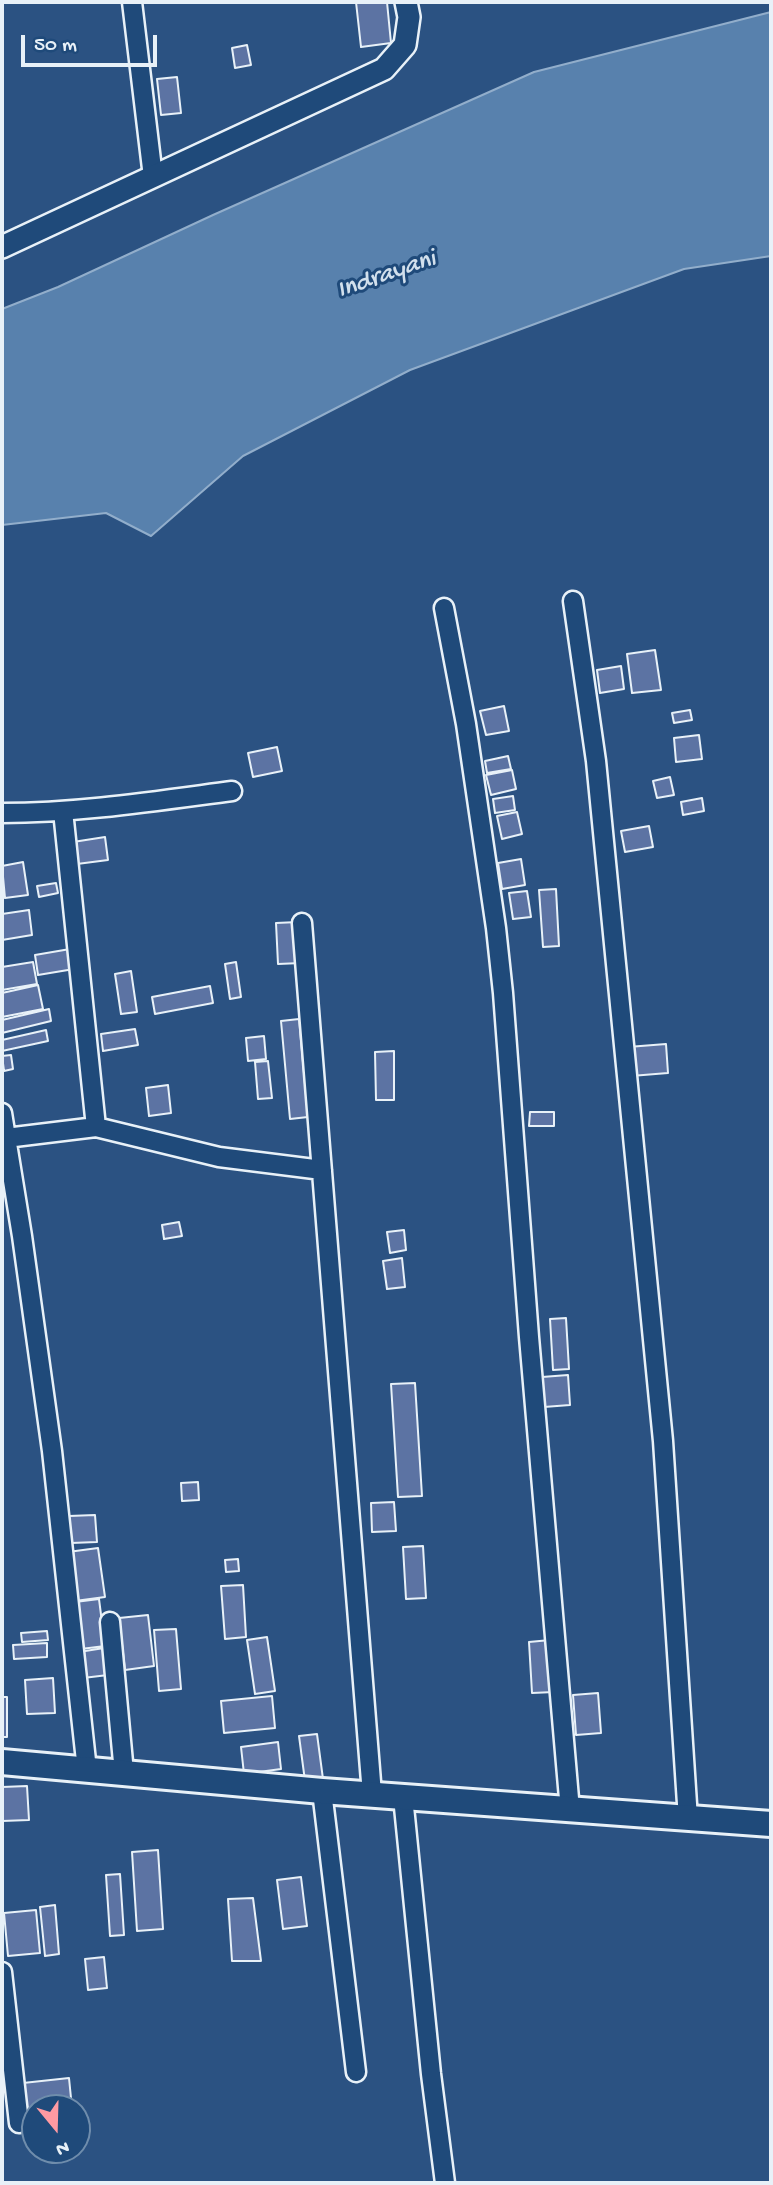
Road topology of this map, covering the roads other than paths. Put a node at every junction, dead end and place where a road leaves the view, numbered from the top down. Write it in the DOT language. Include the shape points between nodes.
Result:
graph roads {
  1 [pos="132,2"];
  2 [pos="406,2"];
  3 [pos="153,177"];
  4 [pos="2,247"];
  5 [pos="573,601"];
  6 [pos="444,608"];
  7 [pos="232,791"];
  8 [pos="63,811"];
  9 [pos="2,813"];
  10 [pos="302,923"];
  11 [pos="2,1113"];
  12 [pos="96,1127"];
  13 [pos="6,1138"];
  14 [pos="322,1170"];
  15 [pos="110,1622"];
  16 [pos="2,1762"];
  17 [pos="87,1770"];
  18 [pos="124,1773"];
  19 [pos="322,1791"];
  20 [pos="372,1794"];
  21 [pos="403,1797"];
  22 [pos="570,1810"];
  23 [pos="688,1819"];
  24 [pos="771,1824"];
  25 [pos="2,1972"];
  26 [pos="356,2072"];
  27 [pos="19,2123"];
  28 [pos="445,2183"];
  1 -- 3 [label="street"];
  2 -- 3 [label="street" via="405,45 384,69"];
  3 -- 4 [label="street"];
  5 -- 23 [label="street" via="596,761 663,1441"];
  6 -- 22 [label="street" via="482,822 500,967"];
  7 -- 8 [label="street"];
  8 -- 9 [label="street"];
  8 -- 12 [label="street"];
  10 -- 14 [label="street"];
  11 -- 13 [label="street"];
  12 -- 13 [label="street"];
  12 -- 14 [label="street" via="219,1157"];
  13 -- 17 [label="street" via="52,1451"];
  14 -- 20 [label="street"];
  15 -- 18 [label="street"];
  16 -- 17 [label="main road"];
  17 -- 18 [label="main road"];
  18 -- 19 [label="main road"];
  19 -- 20 [label="main road"];
  19 -- 26 [label="street"];
  20 -- 21 [label="main road"];
  21 -- 22 [label="main road"];
  21 -- 28 [label="street"];
  22 -- 23 [label="main road"];
  23 -- 24 [label="main road"];
  25 -- 27 [label="street"];
}
